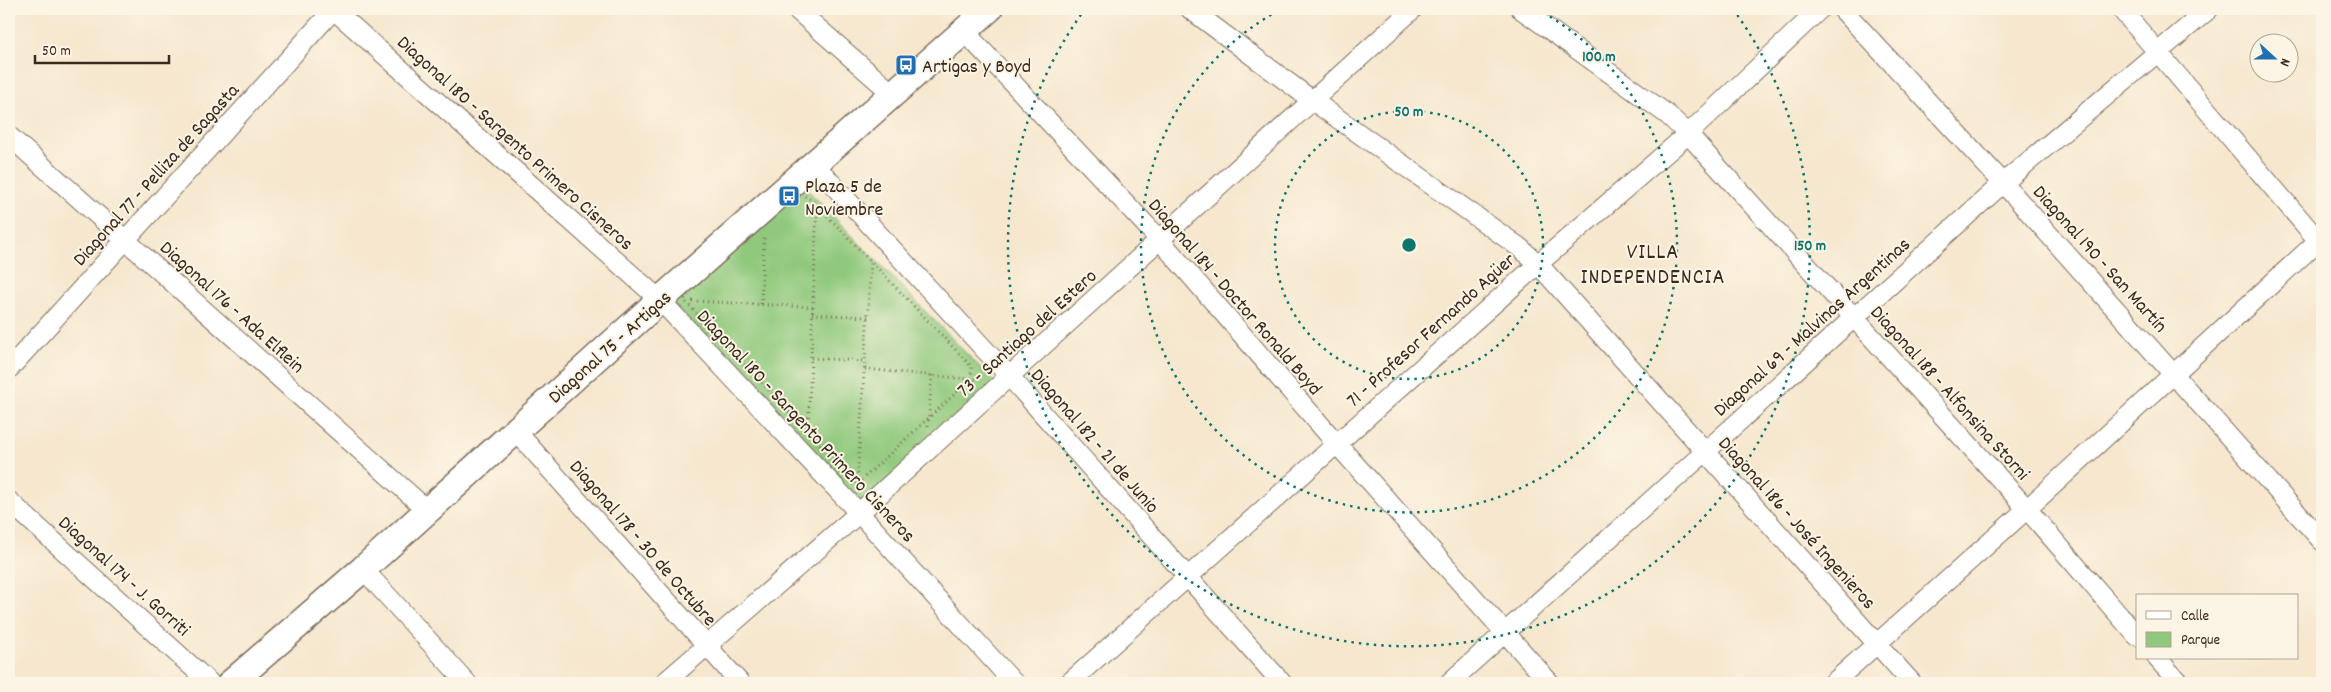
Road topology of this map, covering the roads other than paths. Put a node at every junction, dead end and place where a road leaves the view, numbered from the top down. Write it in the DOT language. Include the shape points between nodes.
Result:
graph roads {
  1 [pos="334,9"];
  2 [pos="796,9"];
  3 [pos="988,9"];
  4 [pos="1190,9"];
  5 [pos="1414,9"];
  6 [pos="1521,9"];
  7 [pos="1820,9"];
  8 [pos="1842,9"];
  9 [pos="2121,9"];
  10 [pos="2209,9"];
  11 [pos="964,32"];
  12 [pos="2158,51"];
  13 [pos="892,94"];
  14 [pos="1313,101"];
  15 [pos="1688,134"];
  16 [pos="9,136"];
  17 [pos="813,163"];
  18 [pos="2003,183"];
  19 [pos="125,240"];
  20 [pos="1160,240"];
  21 [pos="2320,243"];
  22 [pos="1538,264"];
  23 [pos="672,300"];
  24 [pos="1854,319"];
  25 [pos="9,369"];
  26 [pos="2174,373"];
  27 [pos="1010,377"];
  28 [pos="516,430"];
  29 [pos="1336,443"];
  30 [pos="1705,453"];
  31 [pos="9,500"];
  32 [pos="2027,509"];
  33 [pos="427,510"];
  34 [pos="859,513"];
  35 [pos="2322,541"];
  36 [pos="363,569"];
  37 [pos="1187,578"];
  38 [pos="1505,632"];
  39 [pos="2136,635"];
  40 [pos="1877,643"];
  41 [pos="705,645"];
  42 [pos="2159,660"];
  43 [pos="210,683"];
  44 [pos="230,683"];
  45 [pos="467,683"];
  46 [pos="664,683"];
  47 [pos="740,683"];
  48 [pos="1014,683"];
  49 [pos="1069,683"];
  50 [pos="1282,683"];
  51 [pos="1449,683"];
  52 [pos="1550,683"];
  53 [pos="1833,683"];
  54 [pos="1912,683"];
  55 [pos="2179,683"];
  1 -- 19 [label="street, Diagonal 77 - Pelliza de Sagasta"];
  1 -- 23 [label="street, Diagonal 180 - Sargento Primero Cisneros"];
  2 -- 13 [label="street"];
  3 -- 11 [label="street, Diagonal 75 - Artigas"];
  4 -- 14 [label="street, Diagonal 186 - José Ingenieros"];
  5 -- 14 [label="street, 73 - Santiago del Estero"];
  6 -- 15 [label="street, Diagonal 188 - Alfonsina Storni"];
  7 -- 15 [label="street, 71 - Profesor Fernando Agüer"];
  8 -- 18 [label="street, Diagonal 190 - San Martín"];
  9 -- 12 [label="street"];
  10 -- 12 [label="street, Diagonal 69 - Malvinas Argentinas"];
  11 -- 13 [label="street, Diagonal 75 - Artigas"];
  11 -- 20 [label="street, Diagonal 184 - Doctor Ronald Boyd"];
  12 -- 18 [label="street, Diagonal 69 - Malvinas Argentinas"];
  12 -- 21 [label="street"];
  13 -- 17 [label="street, Diagonal 75 - Artigas"];
  14 -- 20 [label="street, 73 - Santiago del Estero"];
  14 -- 22 [label="street, Diagonal 186 - José Ingenieros" via="1519,247"];
  15 -- 22 [label="street, 71 - Profesor Fernando Agüer"];
  15 -- 24 [label="street, Diagonal 188 - Alfonsina Storni"];
  16 -- 19 [label="street, Diagonal 176 - Ada Elflein"];
  17 -- 23 [label="street, Diagonal 75 - Artigas"];
  17 -- 27 [label="street, Diagonal 182 - 21 de Junio"];
  18 -- 24 [label="street, Diagonal 69 - Malvinas Argentinas"];
  18 -- 26 [label="street, Diagonal 190 - San Martín"];
  19 -- 25 [label="street, Diagonal 77 - Pelliza de Sagasta"];
  19 -- 33 [label="street, Diagonal 176 - Ada Elflein"];
  20 -- 27 [label="street, 73 - Santiago del Estero"];
  20 -- 29 [label="street, Diagonal 184 - Doctor Ronald Boyd"];
  21 -- 26 [label="street"];
  22 -- 29 [label="street, 71 - Profesor Fernando Agüer"];
  22 -- 30 [label="street, Diagonal 186 - José Ingenieros"];
  23 -- 28 [label="street, Diagonal 75 - Artigas"];
  23 -- 34 [label="street, Diagonal 180 - Sargento Primero Cisneros"];
  24 -- 30 [label="street, Diagonal 69 - Malvinas Argentinas"];
  24 -- 32 [label="street, Diagonal 188 - Alfonsina Storni"];
  26 -- 32 [label="street"];
  26 -- 35 [label="street, Diagonal 190 - San Martín"];
  27 -- 34 [label="street, 73 - Santiago del Estero"];
  27 -- 37 [label="street, Diagonal 182 - 21 de Junio"];
  28 -- 33 [label="street, Diagonal 75 - Artigas"];
  28 -- 41 [label="street, Diagonal 178 - 30 de Octubre"];
  29 -- 37 [label="street, 71 - Profesor Fernando Agüer"];
  29 -- 38 [label="street, Diagonal 184 - Doctor Ronald Boyd"];
  30 -- 38 [label="street, Diagonal 69 - Malvinas Argentinas"];
  30 -- 40 [label="street, Diagonal 186 - José Ingenieros"];
  31 -- 43 [label="street, Diagonal 174 - J. Gorriti"];
  32 -- 39 [label="street, Diagonal 188 - Alfonsina Storni"];
  32 -- 40 [label="street"];
  33 -- 36 [label="street, Diagonal 75 - Artigas"];
  34 -- 41 [label="street, 73 - Santiago del Estero"];
  34 -- 48 [label="street, Diagonal 180 - Sargento Primero Cisneros"];
  36 -- 44 [label="street, Diagonal 75 - Artigas"];
  36 -- 45 [label="street"];
  37 -- 49 [label="street, 71 - Profesor Fernando Agüer"];
  37 -- 50 [label="street, Diagonal 182 - 21 de Junio"];
  38 -- 51 [label="street, Diagonal 69 - Malvinas Argentinas"];
  38 -- 52 [label="street, Diagonal 184 - Doctor Ronald Boyd"];
  40 -- 53 [label="street"];
  40 -- 54 [label="street, Diagonal 186 - José Ingenieros"];
  41 -- 46 [label="street, 73 - Santiago del Estero"];
  41 -- 47 [label="street, Diagonal 178 - 30 de Octubre"];
  42 -- 55 [label="street"];
}
